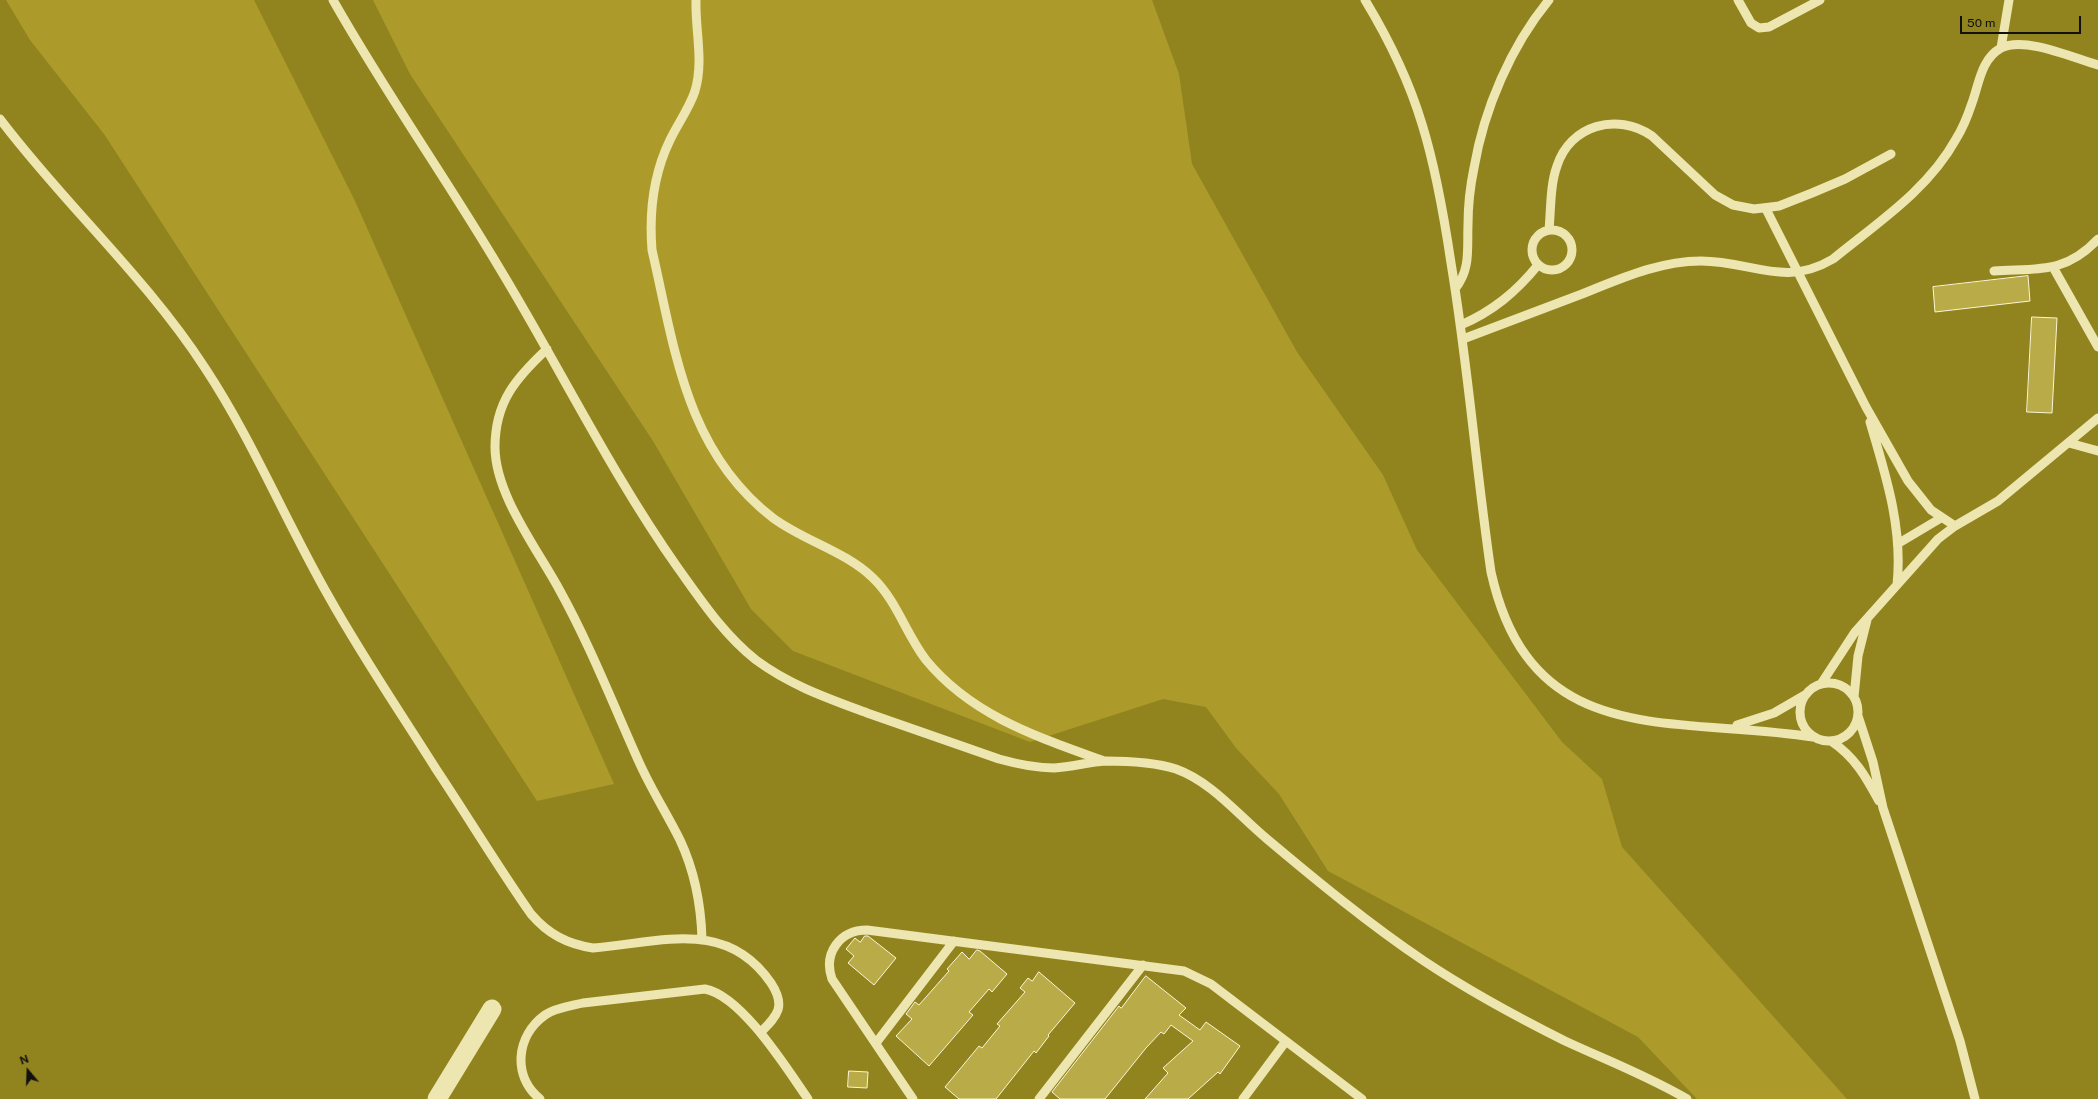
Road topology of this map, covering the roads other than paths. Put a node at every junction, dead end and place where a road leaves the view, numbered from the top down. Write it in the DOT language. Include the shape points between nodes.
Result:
graph roads {
  1 [pos="334,0"];
  2 [pos="696,0"];
  3 [pos="1365,0"];
  4 [pos="1549,0"];
  5 [pos="1738,0"];
  6 [pos="1820,0"];
  7 [pos="2009,0"];
  8 [pos="2001,48"];
  9 [pos="2098,65"];
  10 [pos="0,118"];
  11 [pos="1891,154"];
  12 [pos="1766,209"];
  13 [pos="1549,230"];
  14 [pos="2098,239"];
  15 [pos="1538,264"];
  16 [pos="2053,267"];
  17 [pos="1994,271"];
  18 [pos="1798,273"];
  19 [pos="1455,289"];
  20 [pos="1461,325"];
  21 [pos="1463,339"];
  22 [pos="2098,347"];
  23 [pos="547,349"];
  24 [pos="1866,407"];
  25 [pos="2098,418"];
  26 [pos="2069,443"];
  27 [pos="2098,451"];
  28 [pos="1941,518"];
  29 [pos="1955,526"];
  30 [pos="1899,543"];
  31 [pos="1897,585"];
  32 [pos="1868,616"];
  33 [pos="1821,684"];
  34 [pos="1805,694"];
  35 [pos="1854,697"];
  36 [pos="1858,716"];
  37 [pos="1721,727"];
  38 [pos="1813,737"];
  39 [pos="1832,741"];
  40 [pos="1104,761"];
  41 [pos="1883,808"];
  42 [pos="702,939"];
  43 [pos="954,941"];
  44 [pos="1143,965"];
  45 [pos="492,1009"];
  46 [pos="761,1032"];
  47 [pos="1286,1041"];
  48 [pos="876,1043"];
  49 [pos="437,1099"];
  50 [pos="540,1099"];
  51 [pos="808,1099"];
  52 [pos="914,1099"];
  53 [pos="1040,1099"];
  54 [pos="1243,1099"];
  55 [pos="1362,1099"];
  56 [pos="1687,1099"];
  57 [pos="1975,1099"];
  1 -- 23 [label="lane" via="385,87 450,186"];
  2 -- 40 [label="lane" via="698,77 689,106 670,140 658,172 652,200 650,233 675,355 683,384 703,433 726,472 757,505 792,531 861,568 880,586 895,606 925,659 958,693 999,719"];
  3 -- 19 [label="lane" via="1392,50 1422,123 1438,184"];
  4 -- 19 [label="lane" via="1528,29 1510,62 1485,124 1469,196 1468,262"];
  5 -- 6 [label="lane" via="1751,23 1764,28"];
  7 -- 8 [label="lane"];
  8 -- 9 [label="lane" via="2024,44"];
  8 -- 18 [label="lane" via="1988,59 1956,140 1924,183 1833,259 1817,268"];
  10 -- 42 [label="lane" via="28,154 134,273 205,368 227,403 329,598 531,914 558,937 593,948 688,938"];
  11 -- 12 [label="lane" via="1812,193"];
  12 -- 13 [label="lane" via="1743,208 1724,201 1652,136 1633,126 1611,123 1601,124 1581,133 1560,157 1554,178"];
  12 -- 18 [label="lane"];
  13 -- 15 [label="lane" via="1538,236 1532,247"];
  13 -- 15 [label="lane" via="1562,232 1567,236 1572,256 1557,270 1550,270"];
  14 -- 16 [label="lane" via="2075,259"];
  15 -- 20 [label="lane" via="1496,307"];
  16 -- 17 [label="lane"];
  16 -- 22 [label="lane"];
  18 -- 21 [label="lane" via="1771,272 1722,262 1693,262 1656,267"];
  18 -- 24 [label="lane"];
  19 -- 20 [label="lane"];
  20 -- 21 [label="lane"];
  21 -- 37 [label="lane" via="1491,572 1500,610 1516,642 1536,669 1572,698 1652,722"];
  23 -- 40 [label="lane" via="612,466 660,544 718,622 736,643 755,658 788,680 816,694 999,759 1016,764 1051,768"];
  23 -- 42 [label="lane" via="512,386 501,407 497,418 495,441 499,478 510,504 567,602 641,768 680,840 699,898"];
  24 -- 28 [label="lane" via="1915,492"];
  24 -- 30 [label="lane" via="1894,507"];
  25 -- 26 [label="lane"];
  26 -- 27 [label="lane"];
  26 -- 29 [label="lane" via="1993,505"];
  28 -- 29 [label="lane"];
  28 -- 30 [label="lane"];
  29 -- 31 [label="lane" via="1938,539"];
  30 -- 31 [label="lane"];
  31 -- 32 [label="lane"];
  32 -- 33 [label="lane" via="1842,649"];
  32 -- 35 [label="lane" via="1858,656"];
  33 -- 34 [label="lane"];
  33 -- 35 [label="lane" via="1840,685"];
  34 -- 37 [label="lane" via="1774,713"];
  34 -- 38 [label="lane" via="1800,703 1799,713 1801,722"];
  35 -- 36 [label="lane"];
  36 -- 39 [label="lane" via="1855,726 1849,733"];
  36 -- 41 [label="lane" via="1873,762"];
  37 -- 38 [label="lane"];
  38 -- 39 [label="lane"];
  39 -- 41 [label="lane" via="1858,765"];
  40 -- 56 [label="lane" via="1163,766 1188,774 1202,782 1340,898 1422,960 1524,1020 1647,1077"];
  41 -- 57 [label="lane" via="1960,1041"];
  42 -- 46 [label="lane" via="719,942 744,955 764,973 775,990 779,997 778,1012"];
  43 -- 44 [label="lane"];
  43 -- 48 [label="lane"];
  43 -- 48 [label="lane" via="867,930 852,932 838,941 829,963 832,979"];
  44 -- 47 [label="lane" via="1184,970 1202,978"];
  44 -- 53 [label="lane"];
  45 -- 49 [label="street"];
  46 -- 50 [label="lane" via="725,998 705,989 569,1006 546,1015 531,1030 522,1048 521,1069 524,1078"];
  46 -- 51 [label="lane"];
  47 -- 54 [label="lane"];
  47 -- 55 [label="lane"];
  48 -- 52 [label="lane"];
}
